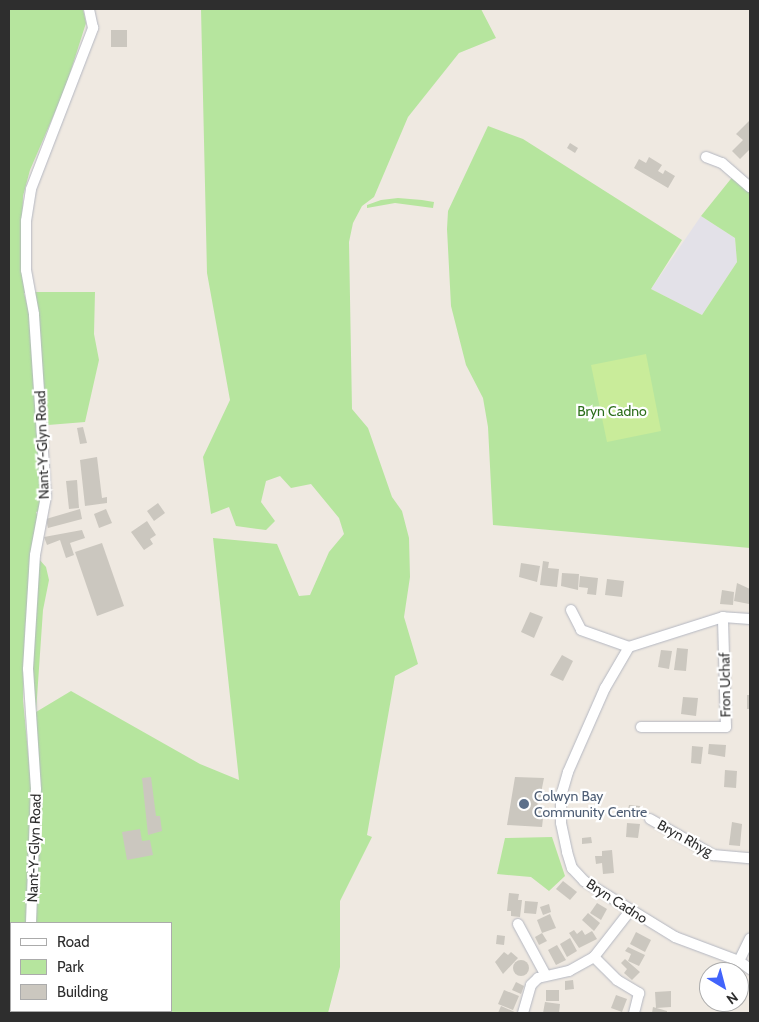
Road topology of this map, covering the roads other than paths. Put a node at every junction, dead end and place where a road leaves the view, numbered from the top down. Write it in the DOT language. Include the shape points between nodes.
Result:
graph roads {
  1 [pos="89,9"];
  2 [pos="706,157"];
  3 [pos="750,187"];
  4 [pos="571,610"];
  5 [pos="723,617"];
  6 [pos="750,619"];
  7 [pos="629,647"];
  8 [pos="640,727"];
  9 [pos="650,819"];
  10 [pos="750,858"];
  11 [pos="630,911"];
  12 [pos="31,922"];
  13 [pos="518,924"];
  14 [pos="524,936"];
  15 [pos="750,938"];
  16 [pos="514,940"];
  17 [pos="594,956"];
  18 [pos="739,961"];
  19 [pos="750,969"];
  20 [pos="545,974"];
  21 [pos="523,1013"];
  22 [pos="634,1013"];
  1 -- 12 [label="street, Nant-Y-Glyn Road" via="93,28 31,189 26,222 27,277 34,314 46,496 35,555 28,669 36,798"];
  2 -- 3 [label="street" via="722,163"];
  4 -- 7 [label="street" via="581,630"];
  5 -- 6 [label="street"];
  5 -- 7 [label="street"];
  5 -- 8 [label="street, Fron Uchaf" via="726,727"];
  7 -- 11 [label="street, Bryn Cadno" via="605,688 568,772 561,797 561,822 572,868 584,881"];
  9 -- 10 [label="street, Bryn Rhyg" via="713,855"];
  11 -- 17 [label="street"];
  11 -- 18 [label="street, Bryn Cadno" via="675,937"];
  13 -- 14 [label="street"];
  14 -- 16 [label="street"];
  14 -- 20 [label="street"];
  15 -- 18 [label="street"];
  17 -- 20 [label="street" via="569,971"];
  17 -- 22 [label="street" via="617,980 639,993"];
  18 -- 19 [label="street, Bryn Cadno"];
  20 -- 21 [label="street" via="531,985"];
}
